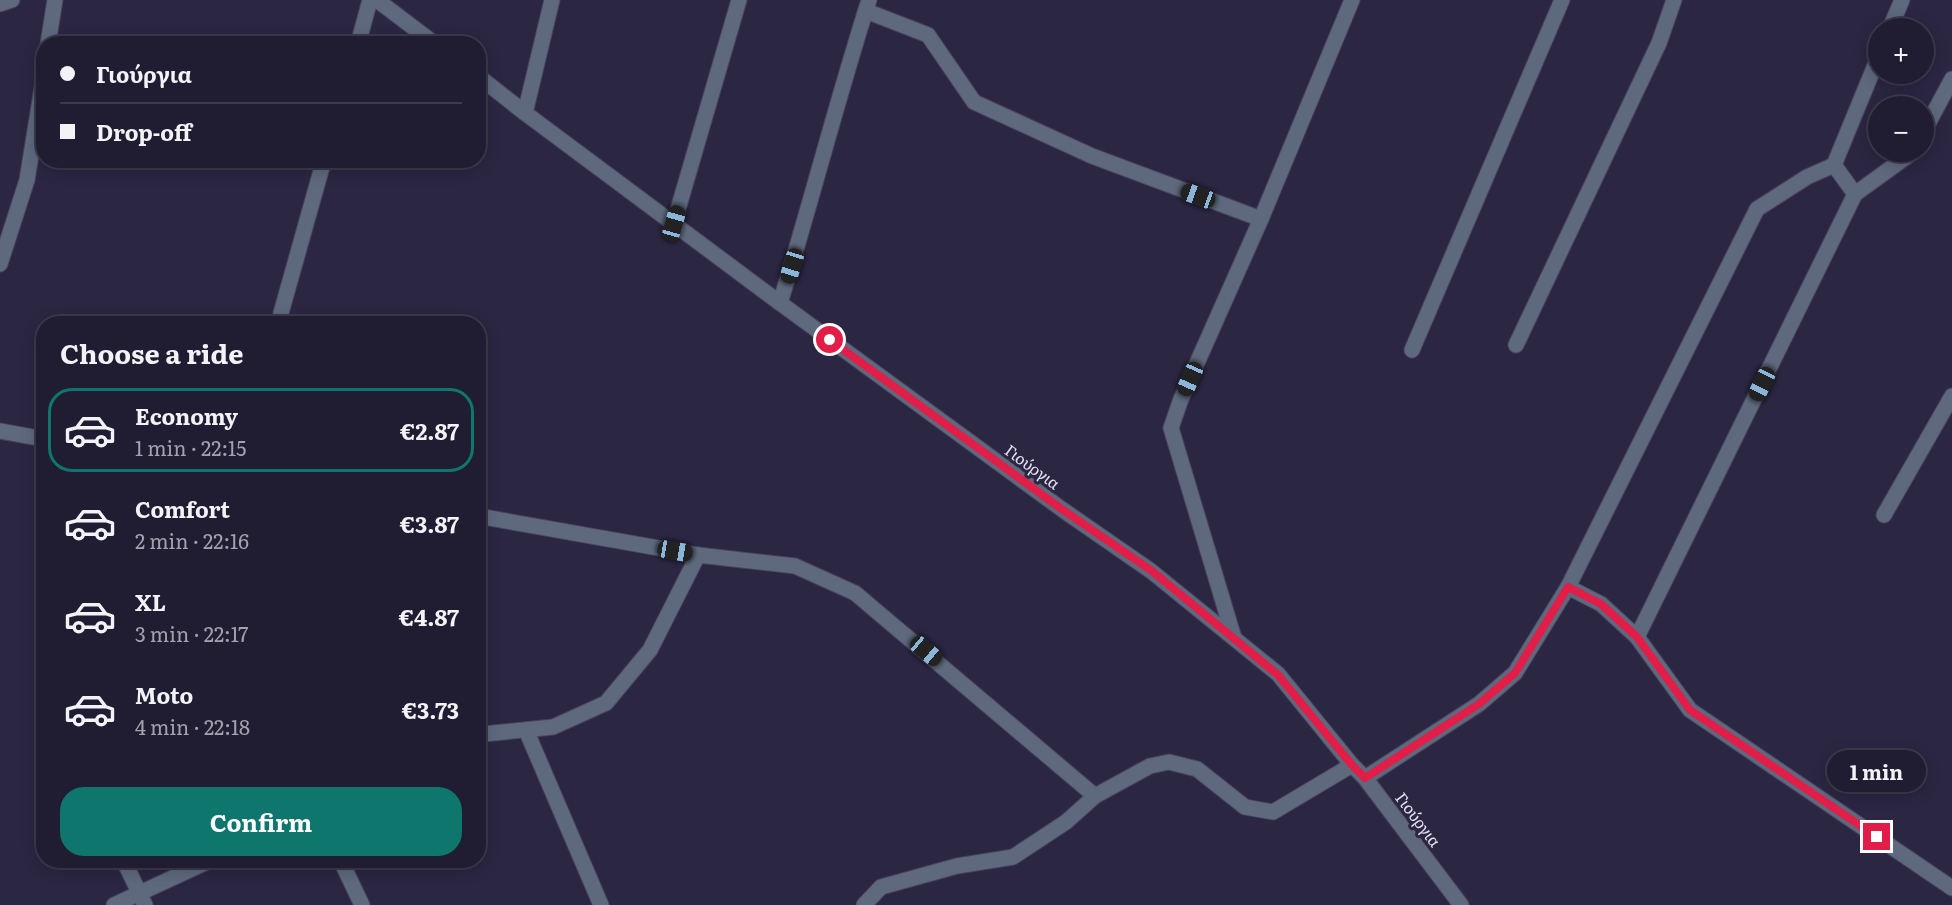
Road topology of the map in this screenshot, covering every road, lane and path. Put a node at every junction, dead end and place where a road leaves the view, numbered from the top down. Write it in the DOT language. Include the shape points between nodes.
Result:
graph roads {
  1 [pos="12,0"];
  2 [pos="55,0"];
  3 [pos="370,0"];
  4 [pos="377,0"];
  5 [pos="552,0"];
  6 [pos="739,0"];
  7 [pos="1352,0"];
  8 [pos="1562,0"];
  9 [pos="1674,0"];
  10 [pos="1902,0"];
  11 [pos="0,4"];
  12 [pos="867,6"];
  13 [pos="1894,18"];
  14 [pos="49,36"];
  15 [pos="360,36"];
  16 [pos="424,36"];
  17 [pos="1952,79"];
  18 [pos="486,82"];
  19 [pos="1868,82"];
  20 [pos="525,113"];
  21 [pos="1934,113"];
  22 [pos="36,124"];
  23 [pos="1899,162"];
  24 [pos="1834,165"];
  25 [pos="322,168"];
  26 [pos="1855,194"];
  27 [pos="1261,219"];
  28 [pos="674,223"];
  29 [pos="0,264"];
  30 [pos="780,303"];
  31 [pos="280,313"];
  32 [pos="1516,345"];
  33 [pos="1412,350"];
  34 [pos="1952,396"];
  35 [pos="0,431"];
  36 [pos="36,438"];
  37 [pos="1884,515"];
  38 [pos="486,517"];
  39 [pos="698,555"];
  40 [pos="1568,587"];
  41 [pos="1637,637"];
  42 [pos="1234,638"];
  43 [pos="526,730"];
  44 [pos="486,734"];
  45 [pos="1352,765"];
  46 [pos="1365,778"];
  47 [pos="1095,796"];
  48 [pos="127,868"];
  49 [pos="197,868"];
  50 [pos="344,868"];
  51 [pos="1952,888"];
  52 [pos="142,900"];
  53 [pos="114,905"];
  54 [pos="362,905"];
  55 [pos="601,905"];
  56 [pos="864,905"];
  57 [pos="1461,905"];
  1 -- 11 [label="street"];
  2 -- 14 [label="street"];
  3 -- 15 [label="street"];
  4 -- 16 [label="street"];
  5 -- 20 [label="street"];
  6 -- 28 [label="street"];
  7 -- 27 [label="street"];
  8 -- 33 [label="street"];
  9 -- 32 [label="street" via="1659,43"];
  10 -- 13 [label="street"];
  12 -- 27 [label="street" via="927,35 974,102 1092,156"];
  12 -- 30 [label="street"];
  17 -- 21 [label="street"];
  18 -- 20 [label="street, Γιούργια"];
  19 -- 24 [label="street"];
  20 -- 28 [label="street, Γιούργια"];
  22 -- 29 [label="street" via="27,180"];
  23 -- 26 [label="street"];
  24 -- 26 [label="street"];
  24 -- 40 [label="street" via="1757,208"];
  25 -- 31 [label="street"];
  26 -- 41 [label="street"];
  27 -- 42 [label="street" via="1171,428"];
  28 -- 30 [label="street, Γιούργια"];
  30 -- 42 [label="street, Γιούργια" via="1152,571"];
  34 -- 37 [label="street"];
  35 -- 36 [label="street"];
  38 -- 39 [label="street"];
  39 -- 43 [label="street" via="650,650 606,703 553,727"];
  39 -- 47 [label="street" via="795,566 855,593"];
  40 -- 41 [label="street" via="1601,604"];
  40 -- 46 [label="street" via="1515,673 1479,704"];
  41 -- 51 [label="street" via="1690,710"];
  42 -- 45 [label="street, Γιούργια" via="1278,675"];
  43 -- 44 [label="street"];
  43 -- 55 [label="street"];
  45 -- 46 [label="street, Γιούργια"];
  45 -- 47 [label="street" via="1273,812 1245,807 1197,769 1169,762 1150,765"];
  46 -- 57 [label="street, Γιούργια"];
  47 -- 56 [label="street" via="1066,822 1013,858 957,866 881,887"];
  48 -- 52 [label="street"];
  49 -- 52 [label="street"];
  50 -- 54 [label="street"];
  52 -- 53 [label="street"];
}
